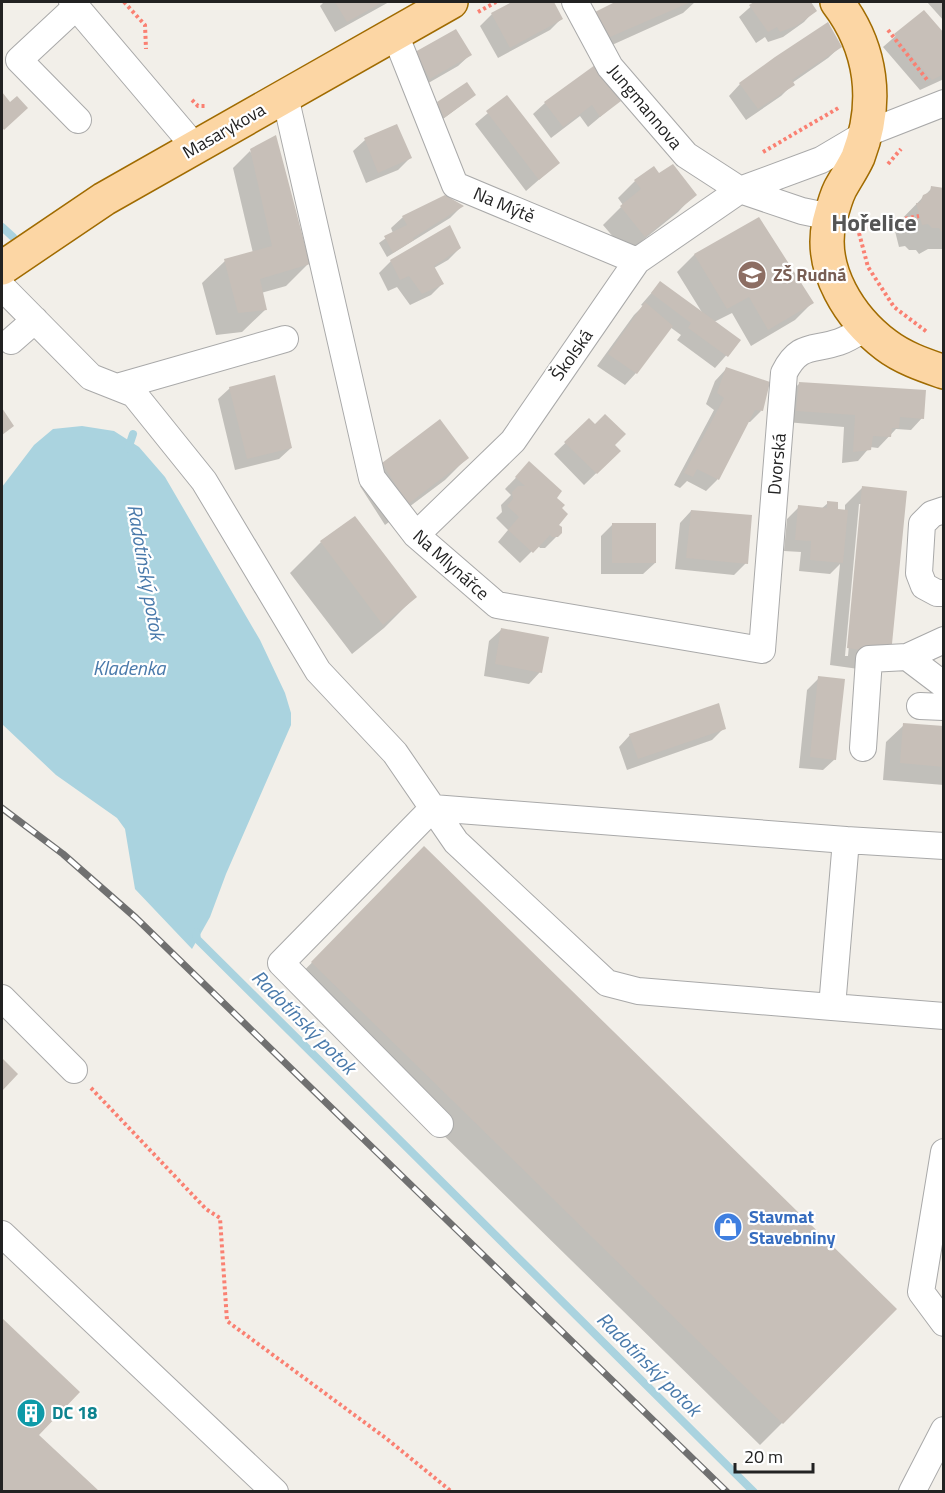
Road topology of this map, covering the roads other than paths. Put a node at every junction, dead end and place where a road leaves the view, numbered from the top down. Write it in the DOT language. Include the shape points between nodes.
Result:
graph roads {
  1 [pos="451,2"];
  2 [pos="575,2"];
  3 [pos="837,2"];
  4 [pos="74,4"];
  5 [pos="394,34"];
  6 [pos="937,95"];
  7 [pos="285,96"];
  8 [pos="78,120"];
  9 [pos="865,134"];
  10 [pos="195,147"];
  11 [pos="740,190"];
  12 [pos="849,222"];
  13 [pos="637,261"];
  14 [pos="2,268"];
  15 [pos="2,287"];
  16 [pos="34,320"];
  17 [pos="865,328"];
  18 [pos="285,339"];
  19 [pos="11,341"];
  20 [pos="944,372"];
  21 [pos="117,387"];
  22 [pos="944,510"];
  23 [pos="416,535"];
  24 [pos="944,593"];
  25 [pos="944,640"];
  26 [pos="762,651"];
  27 [pos="907,657"];
  28 [pos="944,685"];
  29 [pos="863,748"];
  30 [pos="433,808"];
  31 [pos="846,840"];
  32 [pos="944,846"];
  33 [pos="2,998"];
  34 [pos="832,1007"];
  35 [pos="944,1016"];
  36 [pos="74,1070"];
  37 [pos="440,1124"];
  38 [pos="944,1152"];
  39 [pos="2,1234"];
  40 [pos="944,1323"];
  41 [pos="944,1430"];
  42 [pos="275,1491"];
  43 [pos="912,1491"];
  1 -- 5 [label="main road, Masarykova"];
  2 -- 11 [label="street, Jungmannova" via="610,68 686,155"];
  3 -- 9 [label="main road" via="860,38 868,68 870,104"];
  4 -- 8 [label="street" via="19,60"];
  4 -- 10 [label="street"];
  5 -- 7 [label="main road, Masarykova"];
  5 -- 13 [label="street, Na Mýtě" via="455,185"];
  6 -- 9 [label="street, Školská"];
  7 -- 10 [label="main road, Masarykova"];
  7 -- 23 [label="street, Na Mlynářce" via="372,478"];
  9 -- 11 [label="street, Školská" via="821,160"];
  9 -- 12 [label="main road" via="839,191"];
  10 -- 14 [label="main road, Masarykova" via="104,199"];
  11 -- 12 [label="street" via="802,212"];
  11 -- 13 [label="street, Školská"];
  12 -- 17 [label="main road" via="827,240 831,270"];
  13 -- 23 [label="street, Školská" via="513,441"];
  15 -- 16 [label="street"];
  16 -- 19 [label="street"];
  16 -- 21 [label="street" via="92,377"];
  17 -- 20 [label="main road" via="887,347"];
  17 -- 26 [label="street, Dvorská" via="839,342 809,348 791,358 784,373"];
  18 -- 21 [label="street"];
  21 -- 30 [label="street" via="134,394 204,481 318,671 395,753"];
  22 -- 24 [label="street" via="932,514 922,524 919,573 924,586"];
  23 -- 26 [label="street, Na Mlynářce" via="497,605"];
  25 -- 27 [label="street"];
  27 -- 28 [label="street"];
  27 -- 29 [label="street" via="869,659"];
  30 -- 31 [label="street"];
  30 -- 34 [label="street" via="456,842 607,983 638,991"];
  30 -- 37 [label="street" via="281,963"];
  31 -- 32 [label="street"];
  31 -- 34 [label="street"];
  33 -- 36 [label="street"];
  34 -- 35 [label="street"];
  38 -- 40 [label="street" via="921,1292"];
  39 -- 42 [label="street"];
  41 -- 43 [label="street"];
}
